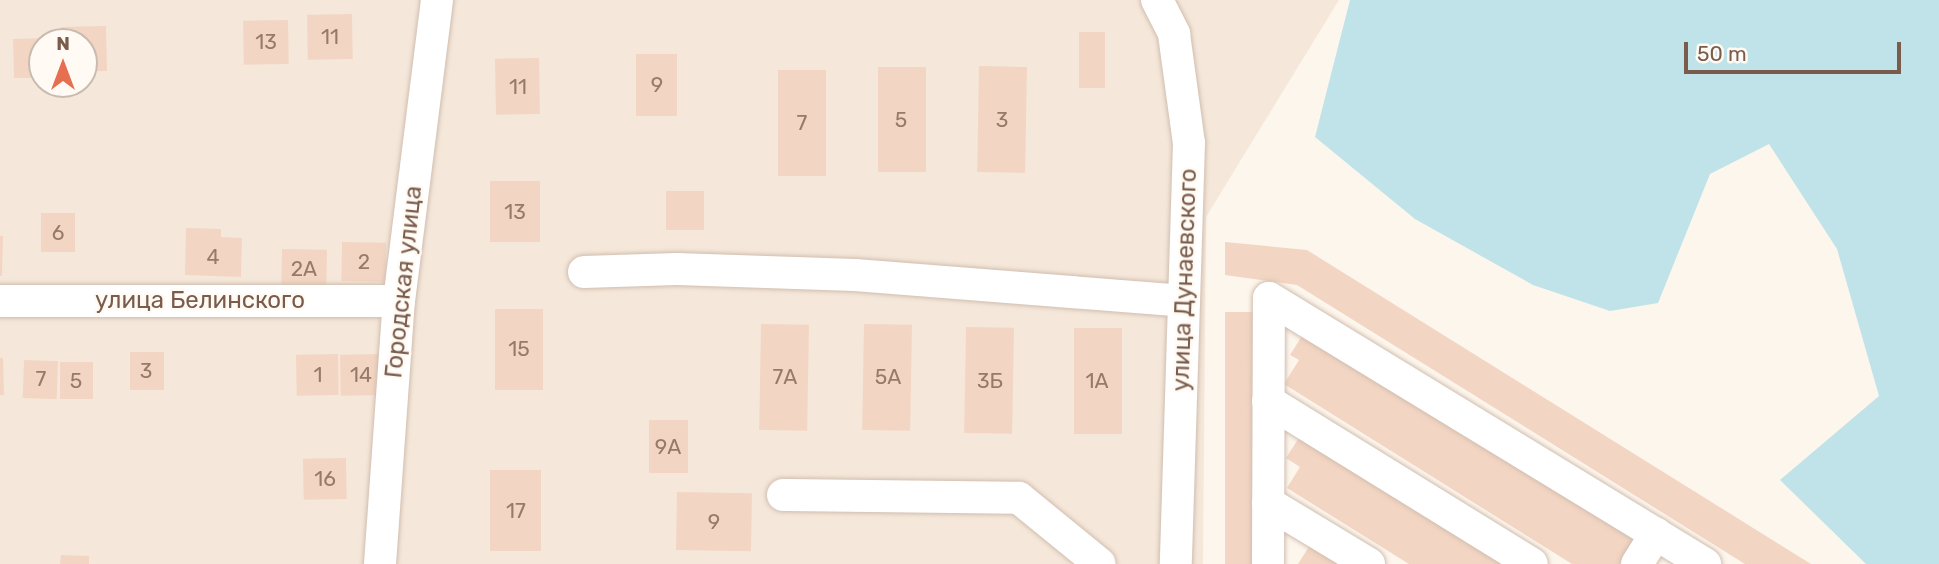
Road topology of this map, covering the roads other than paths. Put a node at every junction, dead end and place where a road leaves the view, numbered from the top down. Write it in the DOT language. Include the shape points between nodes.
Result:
graph roads {
  1 [pos="437,0"];
  2 [pos="1157,0"];
  3 [pos="584,272"];
  4 [pos="399,301"];
  5 [pos="1184,301"];
  6 [pos="0,302"];
  7 [pos="1268,401"];
  8 [pos="783,495"];
  9 [pos="1268,503"];
  10 [pos="1656,533"];
  11 [pos="380,564"];
  12 [pos="1100,564"];
  13 [pos="1176,564"];
  14 [pos="1268,564"];
  15 [pos="1369,564"];
  16 [pos="1532,564"];
  17 [pos="1637,564"];
  18 [pos="1706,564"];
  1 -- 4 [label="street, Городская улица"];
  2 -- 5 [label="street, улица Дунаевского" via="1174,34 1189,143"];
  3 -- 5 [label="street" via="677,269 855,275"];
  4 -- 6 [label="street, улица Белинского"];
  4 -- 11 [label="street, Городская улица"];
  5 -- 13 [label="street, улица Дунаевского"];
  7 -- 9 [label="street"];
  7 -- 10 [label="street" via="1269,298"];
  7 -- 16 [label="street"];
  8 -- 12 [label="street" via="1019,498"];
  9 -- 14 [label="street"];
  9 -- 15 [label="street"];
  10 -- 17 [label="street"];
  10 -- 18 [label="street"];
}
